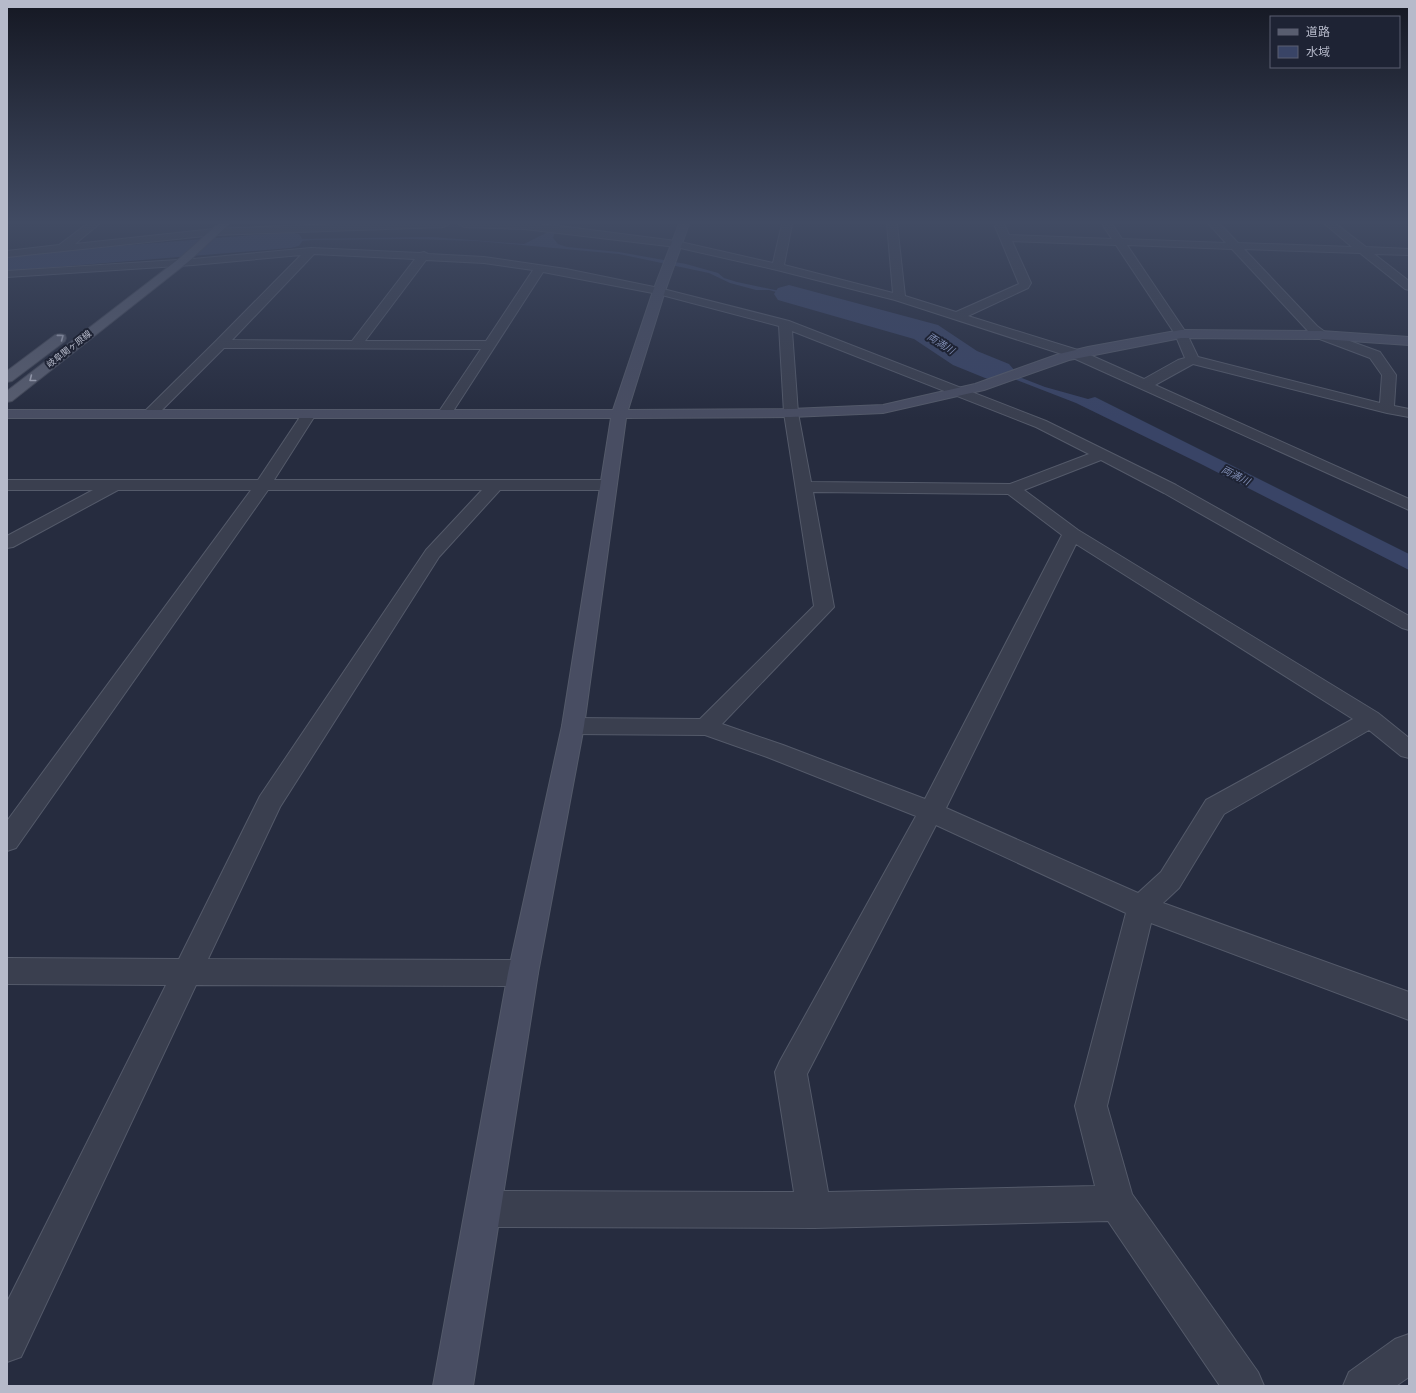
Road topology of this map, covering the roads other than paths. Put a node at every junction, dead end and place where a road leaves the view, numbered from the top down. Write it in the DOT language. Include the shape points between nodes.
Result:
graph roads {
  1 [pos="146,289"];
  2 [pos="274,289"];
  3 [pos="398,289"];
  4 [pos="526,289"];
  5 [pos="660,289"];
  6 [pos="671,289"];
  7 [pos="864,289"];
  8 [pos="898,289"];
  9 [pos="1017,289"];
  10 [pos="1150,289"];
  11 [pos="1275,289"];
  12 [pos="899,298"];
  13 [pos="956,317"];
  14 [pos="785,324"];
  15 [pos="71,330"];
  16 [pos="1181,334"];
  17 [pos="1321,335"];
  18 [pos="1409,341"];
  19 [pos="221,344"];
  20 [pos="356,344"];
  21 [pos="490,345"];
  22 [pos="1070,356"];
  23 [pos="1192,360"];
  24 [pos="7,378"];
  25 [pos="1144,385"];
  26 [pos="961,392"];
  27 [pos="7,398"];
  28 [pos="1387,409"];
  29 [pos="446,413"];
  30 [pos="791,413"];
  31 [pos="1409,413"];
  32 [pos="7,414"];
  33 [pos="150,414"];
  34 [pos="309,414"];
  35 [pos="619,414"];
  36 [pos="1102,454"];
  37 [pos="116,484"];
  38 [pos="7,485"];
  39 [pos="263,485"];
  40 [pos="608,485"];
  41 [pos="495,486"];
  42 [pos="803,487"];
  43 [pos="1012,489"];
  44 [pos="1409,505"];
  45 [pos="1072,534"];
  46 [pos="7,544"];
  47 [pos="1409,624"];
  48 [pos="1370,719"];
  49 [pos="573,726"];
  50 [pos="706,726"];
  51 [pos="1409,750"];
  52 [pos="930,812"];
  53 [pos="7,841"];
  54 [pos="1141,907"];
  55 [pos="7,972"];
  56 [pos="186,972"];
  57 [pos="523,972"];
  58 [pos="1409,1006"];
  59 [pos="1117,1203"];
  60 [pos="484,1209"];
  61 [pos="814,1210"];
  62 [pos="7,1343"];
  63 [pos="1409,1353"];
  64 [pos="453,1386"];
  65 [pos="1244,1386"];
  66 [pos="1363,1386"];
  1 -- 27 [label="main road, 岐阜関ヶ原線, one-way"];
  2 -- 19 [label="street"];
  3 -- 20 [label="street"];
  4 -- 21 [label="street"];
  5 -- 35 [label="street"];
  6 -- 14 [label="street"];
  7 -- 12 [label="street"];
  8 -- 12 [label="street"];
  9 -- 13 [label="street"];
  10 -- 16 [label="street"];
  11 -- 17 [label="street"];
  12 -- 13 [label="street"];
  13 -- 22 [label="street"];
  14 -- 26 [label="street"];
  14 -- 30 [label="street"];
  24 -- 15 [label="main road, 岐阜関ヶ原線, one-way"];
  16 -- 17 [label="street"];
  16 -- 22 [label="street"];
  16 -- 23 [label="street"];
  17 -- 18 [label="street"];
  17 -- 28 [label="street" via="1375,355 1389,375"];
  19 -- 20 [label="street"];
  19 -- 33 [label="street"];
  20 -- 21 [label="street"];
  21 -- 29 [label="street"];
  22 -- 25 [label="street"];
  22 -- 26 [label="street"];
  23 -- 25 [label="street"];
  23 -- 28 [label="street"];
  25 -- 44 [label="street"];
  26 -- 30 [label="street" via="883,409"];
  26 -- 36 [label="street" via="1041,424"];
  28 -- 31 [label="street"];
  29 -- 34 [label="street"];
  29 -- 35 [label="street"];
  30 -- 35 [label="street"];
  30 -- 42 [label="street"];
  32 -- 33 [label="street"];
  33 -- 34 [label="street"];
  34 -- 39 [label="street"];
  35 -- 40 [label="street"];
  36 -- 43 [label="street"];
  36 -- 47 [label="street"];
  37 -- 38 [label="street"];
  37 -- 39 [label="street"];
  37 -- 46 [label="street"];
  39 -- 41 [label="street"];
  39 -- 53 [label="street"];
  40 -- 41 [label="street"];
  40 -- 49 [label="street"];
  41 -- 56 [label="street" via="432,554 269,803"];
  42 -- 43 [label="street"];
  42 -- 50 [label="street" via="824,607"];
  43 -- 45 [label="street"];
  45 -- 48 [label="street"];
  45 -- 52 [label="street"];
  48 -- 51 [label="street"];
  48 -- 54 [label="street" via="1215,807 1170,880"];
  49 -- 50 [label="street"];
  49 -- 57 [label="street"];
  50 -- 52 [label="street"];
  52 -- 54 [label="street"];
  52 -- 61 [label="street" via="791,1072"];
  54 -- 58 [label="street"];
  54 -- 59 [label="street" via="1091,1106"];
  55 -- 56 [label="street"];
  56 -- 57 [label="street"];
  56 -- 62 [label="street"];
  57 -- 60 [label="street"];
  59 -- 61 [label="street"];
  59 -- 65 [label="street"];
  60 -- 61 [label="street"];
  60 -- 64 [label="street"];
  63 -- 66 [label="street"];
}
